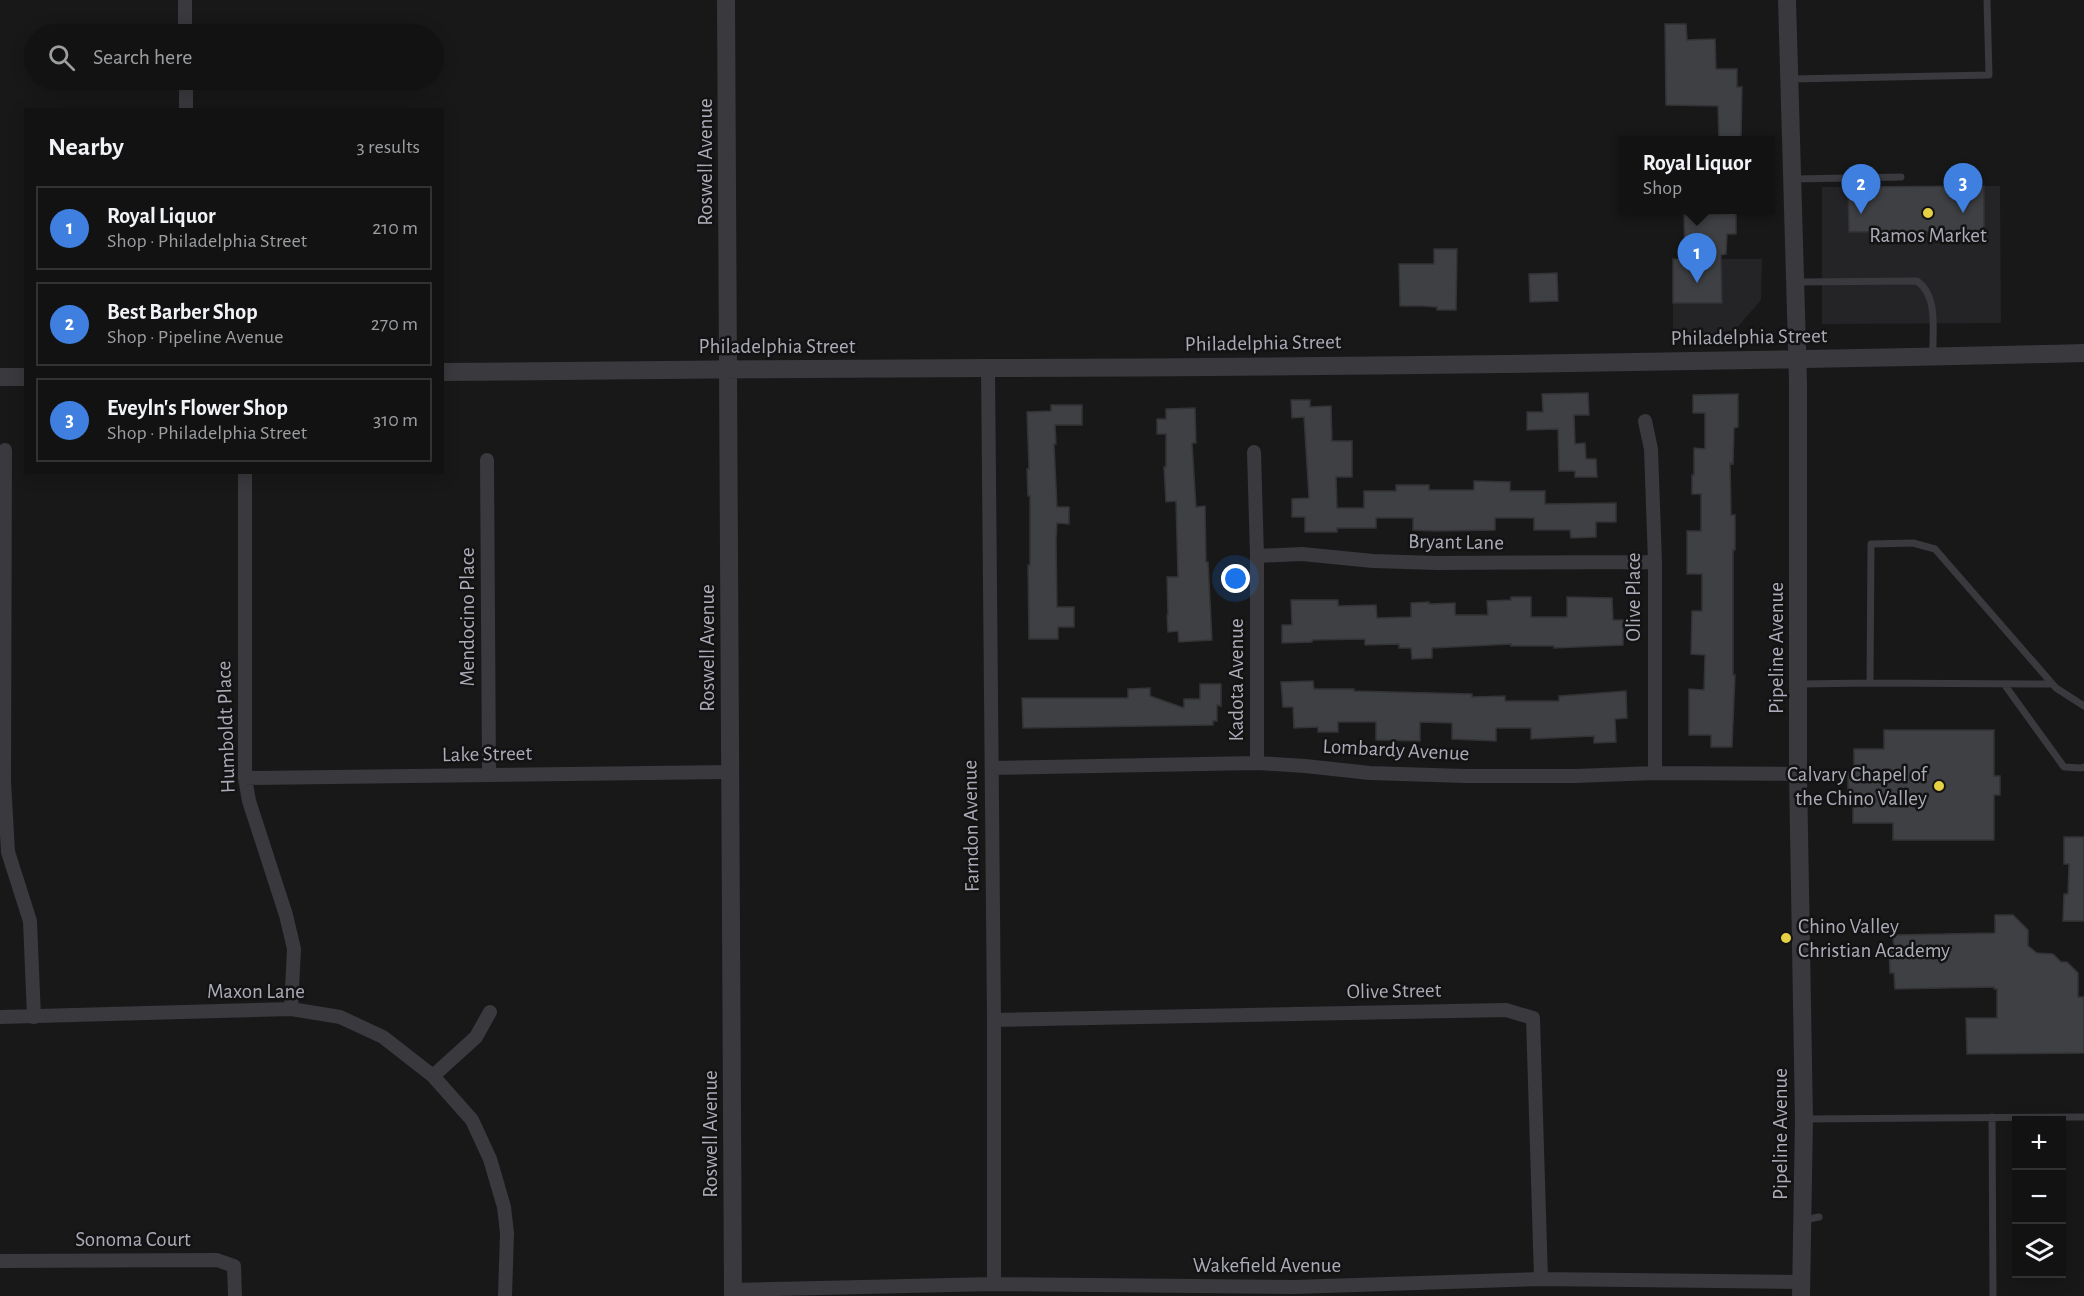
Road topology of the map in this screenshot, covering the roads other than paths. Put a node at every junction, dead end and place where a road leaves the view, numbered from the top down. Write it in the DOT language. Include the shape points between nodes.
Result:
graph roads {
  1 [pos="185,0"];
  2 [pos="726,0"];
  3 [pos="1787,0"];
  4 [pos="1987,0"];
  5 [pos="185,24"];
  6 [pos="1789,79"];
  7 [pos="186,90"];
  8 [pos="186,108"];
  9 [pos="1901,177"];
  10 [pos="1792,179"];
  11 [pos="1795,282"];
  12 [pos="2084,353"];
  13 [pos="1933,357"];
  14 [pos="1797,360"];
  15 [pos="729,368"];
  16 [pos="988,368"];
  17 [pos="444,372"];
  18 [pos="0,377"];
  19 [pos="24,377"];
  20 [pos="1645,421"];
  21 [pos="5,450"];
  22 [pos="1254,452"];
  23 [pos="487,460"];
  24 [pos="245,474"];
  25 [pos="2,549"];
  26 [pos="1257,556"];
  27 [pos="1655,562"];
  28 [pos="1870,683"];
  29 [pos="1798,684"];
  30 [pos="2004,684"];
  31 [pos="2052,684"];
  32 [pos="2084,706"];
  33 [pos="1257,763"];
  34 [pos="2084,767"];
  35 [pos="992,768"];
  36 [pos="730,772"];
  37 [pos="1655,773"];
  38 [pos="489,774"];
  39 [pos="1798,774"];
  40 [pos="245,778"];
  41 [pos="2,781"];
  42 [pos="291,1009"];
  43 [pos="490,1012"];
  44 [pos="0,1017"];
  45 [pos="33,1017"];
  46 [pos="994,1020"];
  47 [pos="433,1076"];
  48 [pos="1992,1117"];
  49 [pos="2084,1117"];
  50 [pos="1804,1119"];
  51 [pos="0,1261"];
  52 [pos="1541,1280"];
  53 [pos="994,1284"];
  54 [pos="1801,1289"];
  55 [pos="733,1293"];
  56 [pos="235,1296"];
  57 [pos="505,1296"];
  58 [pos="1993,1296"];
  1 -- 5 [label="street"];
  2 -- 15 [label="street, Roswell Avenue"];
  3 -- 6 [label="street, Pipeline Avenue"];
  4 -- 6 [label="lane" via="1989,75"];
  6 -- 10 [label="street, Pipeline Avenue"];
  7 -- 8 [label="street"];
  9 -- 10 [label="lane"];
  10 -- 11 [label="street, Pipeline Avenue"];
  11 -- 13 [label="lane" via="1917,281 1927,289 1932,305"];
  11 -- 14 [label="street, Pipeline Avenue"];
  12 -- 13 [label="street, Philadelphia Street"];
  13 -- 14 [label="street, Philadelphia Street"];
  14 -- 16 [label="street, Philadelphia Street"];
  14 -- 29 [label="street, Pipeline Avenue"];
  15 -- 16 [label="street, Philadelphia Street"];
  15 -- 17 [label="street, Philadelphia Street"];
  15 -- 36 [label="street, Roswell Avenue"];
  16 -- 35 [label="street, Farndon Avenue"];
  18 -- 19 [label="street"];
  20 -- 27 [label="street, Olive Place" via="1651,449"];
  21 -- 25 [label="street"];
  22 -- 26 [label="street, Kadota Avenue"];
  23 -- 38 [label="street, Mendocino Place"];
  24 -- 40 [label="street, Humboldt Place"];
  25 -- 41 [label="street"];
  26 -- 27 [label="street, Bryant Lane" via="1302,554 1437,563"];
  26 -- 33 [label="street, Kadota Avenue"];
  27 -- 37 [label="street, Olive Place"];
  28 -- 29 [label="lane"];
  28 -- 30 [label="lane"];
  28 -- 31 [label="lane" via="1871,544 1913,543 1935,549"];
  29 -- 39 [label="street, Pipeline Avenue"];
  30 -- 31 [label="lane"];
  30 -- 34 [label="lane" via="2064,767"];
  31 -- 32 [label="lane"];
  33 -- 35 [label="street, Lombardy Avenue"];
  33 -- 37 [label="street, Lombardy Avenue" via="1465,776"];
  35 -- 46 [label="street, Farndon Avenue"];
  36 -- 38 [label="street, Lake Street"];
  36 -- 55 [label="street, Roswell Avenue"];
  37 -- 39 [label="street, Lombardy Avenue"];
  38 -- 40 [label="street, Lake Street"];
  39 -- 50 [label="street, Pipeline Avenue"];
  40 -- 42 [label="street, Humboldt Place" via="294,949"];
  41 -- 45 [label="street" via="8,852 30,921"];
  42 -- 45 [label="street, Maxon Lane"];
  42 -- 47 [label="street, Maxon Lane" via="340,1017 373,1032"];
  43 -- 47 [label="street" via="476,1038"];
  44 -- 45 [label="street, Maxon Lane"];
  46 -- 52 [label="street, Olive Street" via="1506,1010 1533,1018"];
  46 -- 53 [label="street, Farndon Avenue"];
  47 -- 57 [label="street, Maxon Lane" via="472,1120 490,1159 507,1228"];
  48 -- 49 [label="lane"];
  48 -- 50 [label="lane"];
  48 -- 58 [label="lane"];
  50 -- 54 [label="street, Pipeline Avenue" via="1811,1218"];
  51 -- 56 [label="street, Sonoma Court" via="217,1260 234,1266"];
  52 -- 53 [label="street, Wakefield Avenue" via="1294,1287"];
  52 -- 54 [label="street, Wakefield Avenue"];
  53 -- 55 [label="street, Wakefield Avenue"];
}
